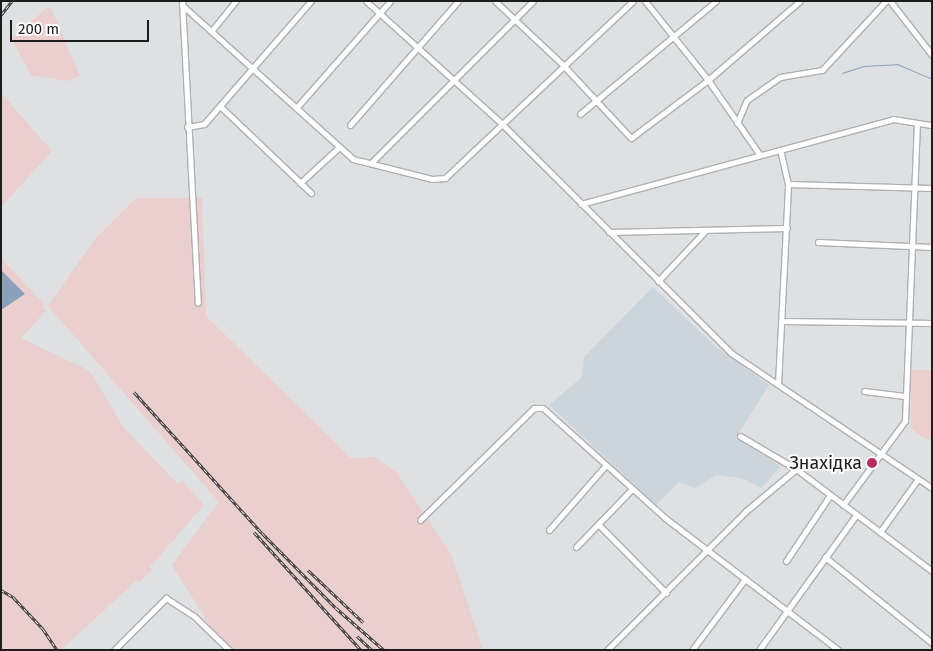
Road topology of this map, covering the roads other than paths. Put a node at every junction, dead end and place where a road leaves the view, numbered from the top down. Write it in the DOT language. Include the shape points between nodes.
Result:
graph roads {
  1 [pos="236,1"];
  2 [pos="311,1"];
  3 [pos="366,1"];
  4 [pos="390,1"];
  5 [pos="458,1"];
  6 [pos="495,1"];
  7 [pos="533,1"];
  8 [pos="633,1"];
  9 [pos="644,1"];
  10 [pos="716,1"];
  11 [pos="800,1"];
  12 [pos="888,1"];
  13 [pos="182,3"];
  14 [pos="379,13"];
  15 [pos="515,20"];
  16 [pos="212,29"];
  17 [pos="675,37"];
  18 [pos="418,48"];
  19 [pos="932,55"];
  20 [pos="562,64"];
  21 [pos="254,67"];
  22 [pos="708,80"];
  23 [pos="454,82"];
  24 [pos="596,100"];
  25 [pos="220,106"];
  26 [pos="297,107"];
  27 [pos="580,114"];
  28 [pos="737,123"];
  29 [pos="916,123"];
  30 [pos="502,124"];
  31 [pos="932,125"];
  32 [pos="350,126"];
  33 [pos="187,127"];
  34 [pos="338,148"];
  35 [pos="780,150"];
  36 [pos="760,155"];
  37 [pos="372,163"];
  38 [pos="300,183"];
  39 [pos="788,184"];
  40 [pos="916,187"];
  41 [pos="932,188"];
  42 [pos="311,193"];
  43 [pos="581,204"];
  44 [pos="787,228"];
  45 [pos="706,230"];
  46 [pos="609,232"];
  47 [pos="818,242"];
  48 [pos="913,246"];
  49 [pos="932,247"];
  50 [pos="658,281"];
  51 [pos="198,303"];
  52 [pos="784,321"];
  53 [pos="907,322"];
  54 [pos="932,323"];
  55 [pos="778,384"];
  56 [pos="864,391"];
  57 [pos="906,396"];
  58 [pos="740,436"];
  59 [pos="881,453"];
  60 [pos="606,465"];
  61 [pos="796,469"];
  62 [pos="918,479"];
  63 [pos="932,488"];
  64 [pos="632,489"];
  65 [pos="830,495"];
  66 [pos="843,505"];
  67 [pos="856,515"];
  68 [pos="420,520"];
  69 [pos="598,524"];
  70 [pos="549,530"];
  71 [pos="880,532"];
  72 [pos="576,547"];
  73 [pos="709,551"];
  74 [pos="825,557"];
  75 [pos="786,561"];
  76 [pos="932,571"];
  77 [pos="745,579"];
  78 [pos="666,593"];
  79 [pos="788,612"];
  80 [pos="932,643"];
  81 [pos="114,650"];
  82 [pos="229,650"];
  83 [pos="607,650"];
  84 [pos="692,650"];
  85 [pos="759,650"];
  86 [pos="838,650"];
  1 -- 16 [label="street"];
  2 -- 21 [label="street"];
  3 -- 14 [label="street"];
  4 -- 14 [label="street"];
  5 -- 18 [label="street"];
  6 -- 15 [label="street"];
  7 -- 15 [label="street"];
  8 -- 20 [label="street"];
  9 -- 17 [label="street"];
  10 -- 17 [label="street"];
  11 -- 22 [label="street"];
  12 -- 19 [label="street"];
  12 -- 28 [label="street" via="822,70 780,78 748,100"];
  13 -- 16 [label="street"];
  13 -- 33 [label="street"];
  14 -- 18 [label="street"];
  14 -- 26 [label="street"];
  15 -- 20 [label="street"];
  15 -- 23 [label="street"];
  16 -- 21 [label="street"];
  17 -- 22 [label="street"];
  17 -- 24 [label="street"];
  18 -- 23 [label="street"];
  18 -- 32 [label="street"];
  20 -- 24 [label="street"];
  20 -- 30 [label="street"];
  21 -- 25 [label="street"];
  21 -- 26 [label="street"];
  22 -- 24 [label="street" via="631,138"];
  22 -- 28 [label="street"];
  23 -- 30 [label="street"];
  23 -- 37 [label="street"];
  24 -- 27 [label="street"];
  25 -- 33 [label="street" via="204,124"];
  25 -- 38 [label="street"];
  26 -- 34 [label="street"];
  28 -- 36 [label="street"];
  29 -- 31 [label="street"];
  29 -- 35 [label="street" via="893,119"];
  29 -- 40 [label="street"];
  30 -- 37 [label="street" via="445,178 432,179"];
  30 -- 43 [label="street"];
  33 -- 51 [label="street"];
  34 -- 37 [label="street" via="353,159"];
  34 -- 38 [label="street"];
  35 -- 36 [label="street"];
  35 -- 39 [label="street"];
  36 -- 43 [label="street"];
  38 -- 42 [label="street"];
  39 -- 40 [label="street"];
  39 -- 44 [label="street"];
  40 -- 41 [label="street"];
  40 -- 48 [label="street"];
  43 -- 46 [label="street"];
  44 -- 45 [label="street"];
  44 -- 52 [label="street"];
  45 -- 46 [label="street"];
  45 -- 50 [label="street"];
  46 -- 50 [label="street"];
  47 -- 48 [label="street"];
  48 -- 49 [label="street"];
  48 -- 53 [label="street"];
  50 -- 55 [label="street" via="731,353"];
  52 -- 53 [label="street"];
  52 -- 55 [label="street"];
  53 -- 54 [label="street"];
  53 -- 57 [label="street"];
  55 -- 59 [label="street"];
  56 -- 57 [label="street"];
  57 -- 59 [label="street" via="905,421"];
  58 -- 61 [label="street"];
  59 -- 62 [label="street"];
  59 -- 66 [label="street"];
  60 -- 64 [label="street"];
  60 -- 68 [label="street" via="543,408 534,408"];
  60 -- 70 [label="street"];
  61 -- 65 [label="street"];
  61 -- 73 [label="street" via="746,511"];
  62 -- 63 [label="street"];
  62 -- 71 [label="street"];
  64 -- 69 [label="street"];
  64 -- 73 [label="street"];
  65 -- 66 [label="street"];
  65 -- 75 [label="street"];
  66 -- 67 [label="street"];
  67 -- 71 [label="street"];
  67 -- 74 [label="street"];
  69 -- 72 [label="street"];
  69 -- 78 [label="street"];
  71 -- 76 [label="street"];
  73 -- 77 [label="street"];
  73 -- 78 [label="street"];
  74 -- 79 [label="street"];
  74 -- 80 [label="street"];
  77 -- 79 [label="street"];
  77 -- 84 [label="street"];
  78 -- 83 [label="street"];
  79 -- 85 [label="street"];
  79 -- 86 [label="street"];
  81 -- 82 [label="street" via="166,598 194,616"];
}
